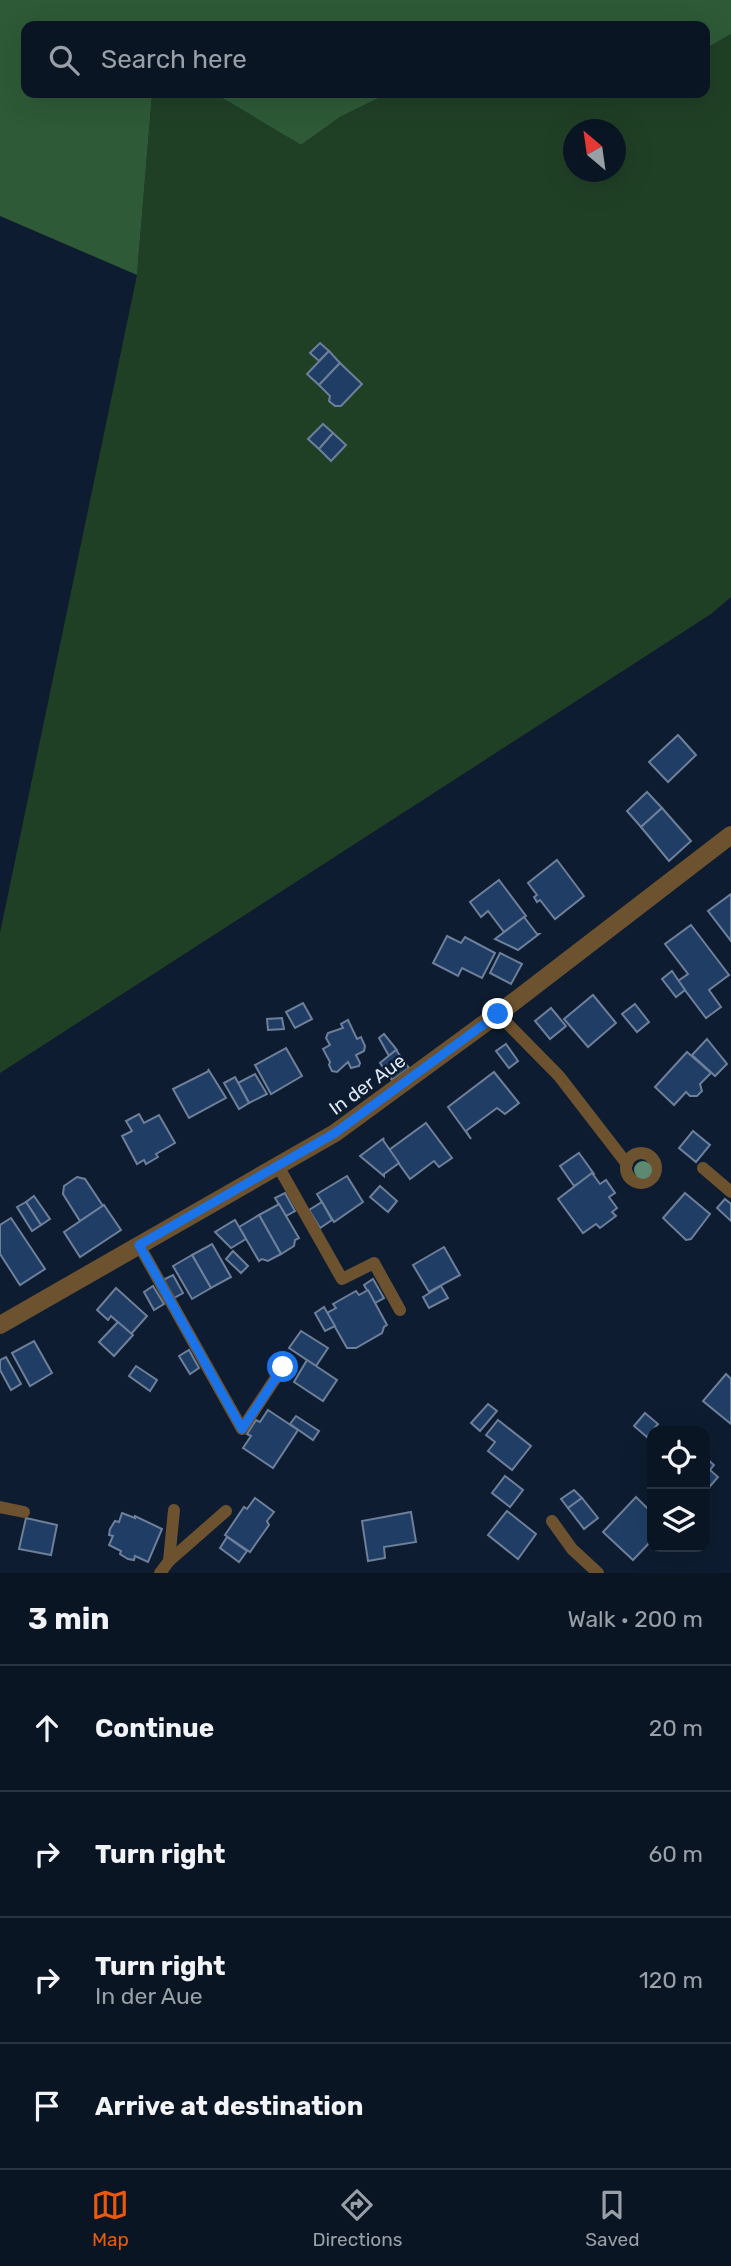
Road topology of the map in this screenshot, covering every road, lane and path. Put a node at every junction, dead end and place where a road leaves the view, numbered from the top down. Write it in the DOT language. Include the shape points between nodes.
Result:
graph roads {
  1 [pos="731,835"];
  2 [pos="498,1014"];
  3 [pos="627,1164"];
  4 [pos="278,1166"];
  5 [pos="703,1168"];
  6 [pos="731,1192"];
  7 [pos="139,1245"];
  8 [pos="400,1310"];
  9 [pos="0,1325"];
  10 [pos="283,1367"];
  11 [pos="0,1507"];
  12 [pos="174,1510"];
  13 [pos="226,1511"];
  14 [pos="24,1512"];
  15 [pos="552,1521"];
  16 [pos="169,1561"];
  17 [pos="160,1573"];
  18 [pos="598,1573"];
  1 -- 2 [label="street, In der Aue"];
  2 -- 3 [label="lane" via="559,1076"];
  2 -- 4 [label="street, In der Aue" via="335,1133"];
  4 -- 7 [label="street, In der Aue"];
  4 -- 8 [label="lane" via="342,1279 374,1264"];
  5 -- 6 [label="lane"];
  7 -- 9 [label="street, In der Aue"];
  7 -- 10 [label="lane" via="242,1429"];
  11 -- 14 [label="lane"];
  12 -- 16 [label="lane"];
  13 -- 16 [label="lane"];
  15 -- 18 [label="lane" via="572,1549"];
  16 -- 17 [label="lane"];
}
